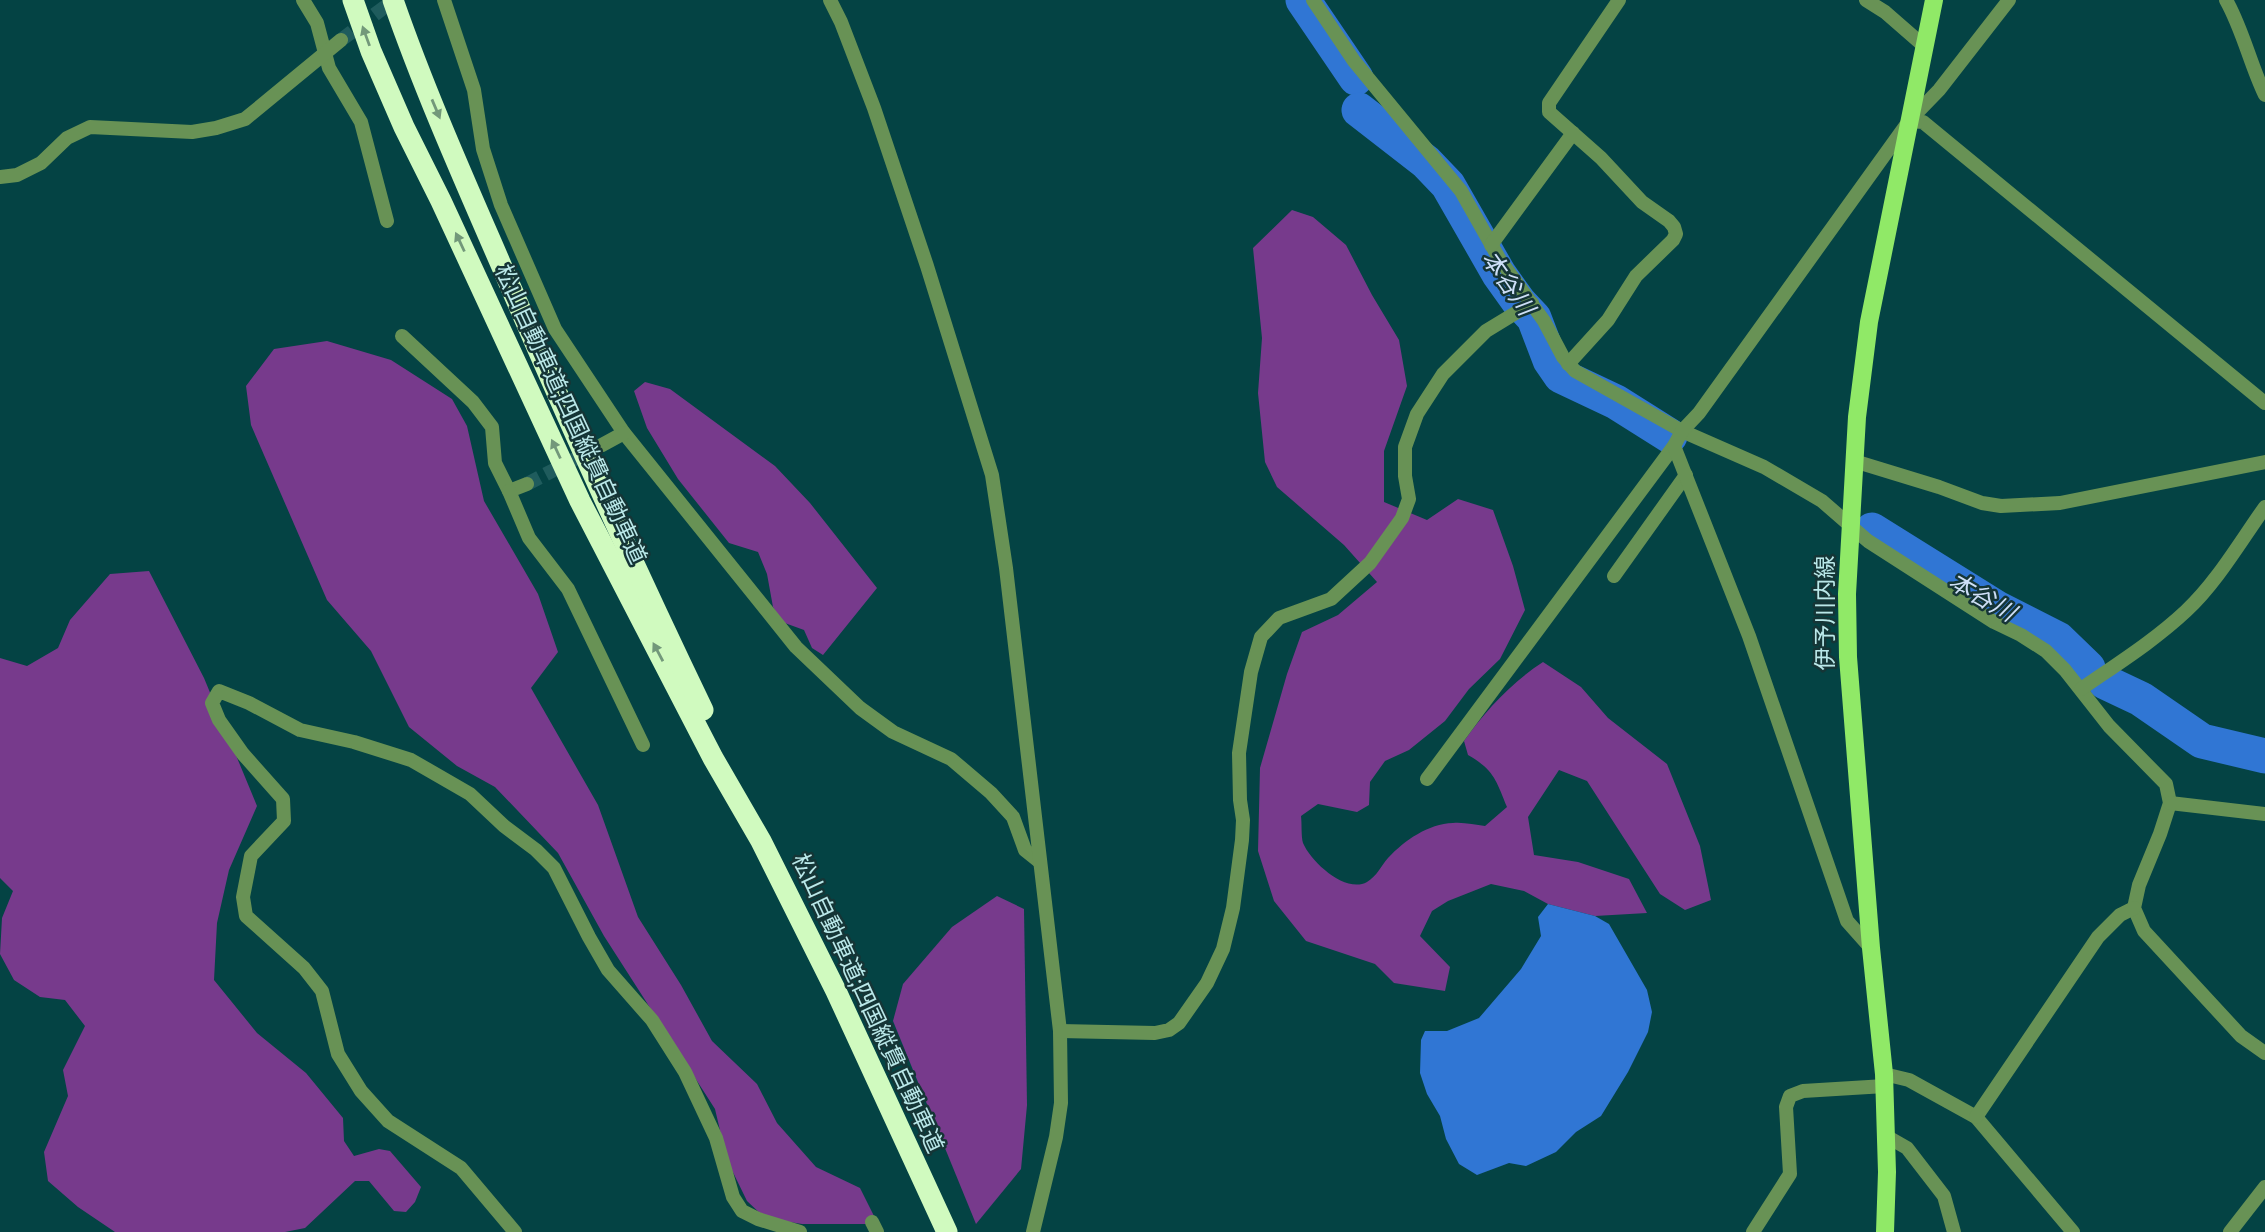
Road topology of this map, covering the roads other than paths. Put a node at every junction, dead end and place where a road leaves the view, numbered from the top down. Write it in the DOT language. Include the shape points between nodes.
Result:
graph roads {
  1 [pos="303,0"];
  2 [pos="352,0"];
  3 [pos="393,0"];
  4 [pos="444,0"];
  5 [pos="830,0"];
  6 [pos="1332,0"];
  7 [pos="1619,0"];
  8 [pos="1866,0"];
  9 [pos="1934,0"];
  10 [pos="2009,0"];
  11 [pos="2226,0"];
  12 [pos="1316,5"];
  13 [pos="341,40"];
  14 [pos="1924,46"];
  15 [pos="326,52"];
  16 [pos="2265,95"];
  17 [pos="1909,121"];
  18 [pos="1573,133"];
  19 [pos="0,177"];
  20 [pos="387,221"];
  21 [pos="1491,245"];
  22 [pos="1532,303"];
  23 [pos="401,336"];
  24 [pos="1568,364"];
  25 [pos="2265,403"];
  26 [pos="1682,431"];
  27 [pos="624,433"];
  28 [pos="602,446"];
  29 [pos="1674,446"];
  30 [pos="1854,461"];
  31 [pos="2265,462"];
  32 [pos="1686,475"];
  33 [pos="527,484"];
  34 [pos="509,491"];
  35 [pos="2265,507"];
  36 [pos="1850,524"];
  37 [pos="1614,576"];
  38 [pos="2081,689"];
  39 [pos="643,745"];
  40 [pos="1427,779"];
  41 [pos="2170,803"];
  42 [pos="2265,814"];
  43 [pos="761,841"];
  44 [pos="1040,862"];
  45 [pos="2134,908"];
  46 [pos="1871,947"];
  47 [pos="1060,1031"];
  48 [pos="2265,1053"];
  49 [pos="1885,1080"];
  50 [pos="1976,1117"];
  51 [pos="1886,1136"];
  52 [pos="2265,1186"];
  53 [pos="515,1232"];
  54 [pos="800,1232"];
  55 [pos="947,1232"];
  56 [pos="1033,1232"];
  57 [pos="1753,1232"];
  58 [pos="1885,1232"];
  59 [pos="1954,1232"];
  60 [pos="2073,1232"];
  61 [pos="2230,1232"];
  1 -- 15 [label="street"];
  43 -- 2 [label="highway, 松山自動車道;四国縦貫自動車道, one-way" via="580,501 404,127"];
  3 -- 43 [label="highway, 松山自動車道;四国縦貫自動車道, one-way" via="470,192 601,494 725,753"];
  4 -- 27 [label="street" via="474,90 483,149 501,205 555,329"];
  5 -- 44 [label="street" via="878,121 992,475"];
  6 -- 12 [label="street"];
  7 -- 18 [label="street" via="1549,103 1549,112"];
  8 -- 14 [label="street"];
  9 -- 14 [label="main road, 伊予川内線"];
  10 -- 17 [label="street"];
  11 -- 16 [label="street"];
  12 -- 21 [label="street" via="1354,61 1461,191"];
  13 -- 15 [label="street"];
  14 -- 17 [label="main road, 伊予川内線"];
  15 -- 19 [label="street" via="245,119 192,132 90,127 67,138 41,163 17,175"];
  15 -- 20 [label="street" via="330,68 361,122"];
  17 -- 25 [label="street" via="1923,121"];
  17 -- 26 [label="street"];
  17 -- 30 [label="main road, 伊予川内線" via="1869,322"];
  18 -- 21 [label="street"];
  18 -- 24 [label="street" via="1642,202 1669,221 1676,234 1636,276 1608,320"];
  21 -- 22 [label="street"];
  22 -- 24 [label="street"];
  22 -- 47 [label="street" via="1486,331 1443,374 1417,414 1405,447 1409,499 1402,518 1370,563 1331,599 1279,618 1261,637 1239,753 1243,820 1233,908 1223,949 1207,983 1169,1030"];
  23 -- 34 [label="street" via="474,402 492,427 495,463"];
  24 -- 26 [label="street" via="1591,382"];
  26 -- 29 [label="street"];
  26 -- 36 [label="street" via="1764,467 1822,501"];
  27 -- 28 [label="street"];
  27 -- 44 [label="street" via="796,647 892,732 951,759 991,793 1013,817 1025,850"];
  29 -- 32 [label="street"];
  29 -- 40 [label="street"];
  30 -- 31 [label="street" via="2001,506 2060,503"];
  30 -- 36 [label="main road, 伊予川内線"];
  32 -- 37 [label="street"];
  32 -- 46 [label="street" via="1749,636 1847,921"];
  33 -- 34 [label="street"];
  34 -- 39 [label="street" via="529,538 568,589"];
  35 -- 38 [label="street" via="2188,610"];
  36 -- 38 [label="street" via="1868,541 2046,651"];
  36 -- 46 [label="main road, 伊予川内線" via="1848,657"];
  38 -- 41 [label="street" via="2109,726 2166,784"];
  41 -- 42 [label="street"];
  41 -- 45 [label="street"];
  43 -- 55 [label="highway, 松山自動車道;四国縦貫自動車道"];
  44 -- 47 [label="street"];
  45 -- 48 [label="street" via="2144,931 2241,1036"];
  45 -- 50 [label="street" via="2098,937"];
  46 -- 49 [label="main road, 伊予川内線"];
  47 -- 56 [label="street" via="1061,1103"];
  49 -- 50 [label="street" via="1909,1080"];
  49 -- 51 [label="main road, 伊予川内線"];
  49 -- 57 [label="street" via="1790,1096 1786,1107 1790,1174"];
  50 -- 60 [label="street"];
  51 -- 58 [label="main road, 伊予川内線"];
  51 -- 59 [label="street" via="1907,1147 1944,1196"];
  52 -- 61 [label="street"];
  53 -- 54 [label="street" via="461,1168 388,1121 361,1091 338,1054 322,991 304,968 246,916 243,897 251,856 284,821 283,799 219,720 212,702 219,691 300,730 411,760 470,794 536,850 554,868 608,970 652,1020 685,1072 716,1138 733,1197 742,1211"];
}
